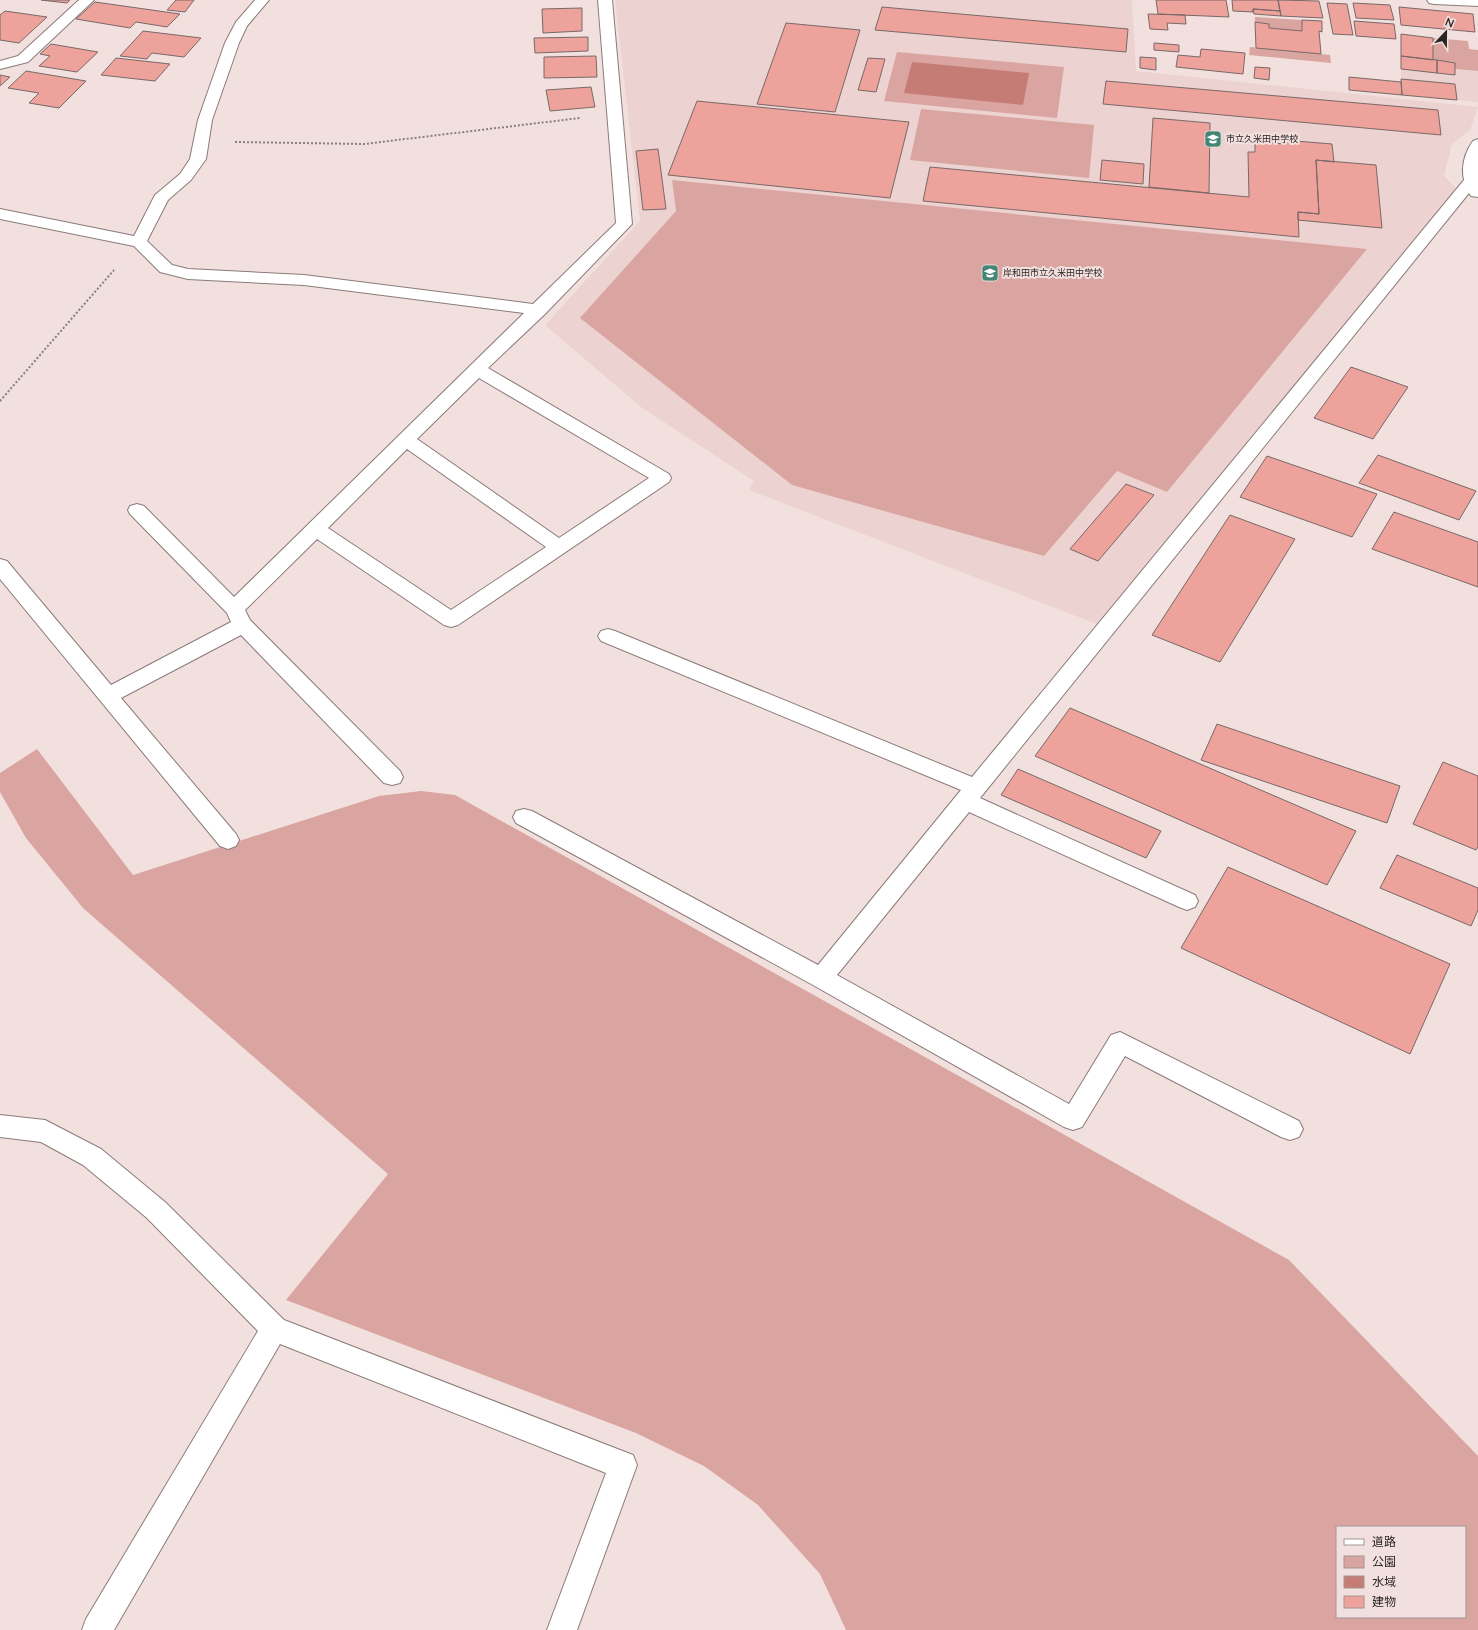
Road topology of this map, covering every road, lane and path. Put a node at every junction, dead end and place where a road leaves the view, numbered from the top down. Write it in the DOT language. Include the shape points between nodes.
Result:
graph roads {
  1 [pos="87,0"];
  2 [pos="262,0"];
  3 [pos="605,0"];
  4 [pos="1434,0"];
  5 [pos="1478,2"];
  6 [pos="2,65"];
  7 [pos="615,114"];
  8 [pos="201,141"];
  9 [pos="1478,144"];
  10 [pos="1475,188"];
  11 [pos="0,214"];
  12 [pos="139,242"];
  13 [pos="539,310"];
  14 [pos="478,370"];
  15 [pos="0,401"];
  16 [pos="406,440"];
  17 [pos="137,510"];
  18 [pos="316,529"];
  19 [pos="559,547"];
  20 [pos="0,566"];
  21 [pos="239,617"];
  22 [pos="608,636"];
  23 [pos="107,696"];
  24 [pos="392,777"];
  25 [pos="971,795"];
  26 [pos="524,816"];
  27 [pos="228,840"];
  28 [pos="1187,901"];
  29 [pos="821,978"];
  30 [pos="0,1126"];
  31 [pos="1290,1129"];
  32 [pos="274,1330"];
  33 [pos="97,1630"];
  34 [pos="562,1630"];
  1 -- 6 [label="street" via="23,59"];
  2 -- 8 [label="street" via="241,25 232,43 205,120"];
  3 -- 7 [label="street"];
  4 -- 5 [label="street"];
  7 -- 8 [label="path" via="364,144"];
  7 -- 13 [label="street" via="624,224"];
  8 -- 12 [label="street" via="198,159 186,177 161,198"];
  9 -- 10 [label="street" via="1470,162"];
  10 -- 25 [label="street"];
  11 -- 12 [label="street"];
  12 -- 13 [label="street" via="166,269 188,274 304,280"];
  12 -- 15 [label="path"];
  13 -- 14 [label="street"];
  14 -- 16 [label="street"];
  14 -- 19 [label="street" via="662,478"];
  16 -- 18 [label="street"];
  16 -- 19 [label="street"];
  17 -- 21 [label="street"];
  18 -- 19 [label="street" via="451,620"];
  18 -- 21 [label="street"];
  20 -- 23 [label="street"];
  21 -- 23 [label="street"];
  21 -- 24 [label="street"];
  22 -- 25 [label="street"];
  23 -- 27 [label="street"];
  25 -- 28 [label="street"];
  25 -- 29 [label="street"];
  26 -- 29 [label="street"];
  29 -- 31 [label="street" via="1073,1119 1120,1042"];
  30 -- 32 [label="street" via="45,1131 92,1156 156,1210"];
  32 -- 33 [label="street"];
  32 -- 34 [label="street" via="623,1465"];
}
